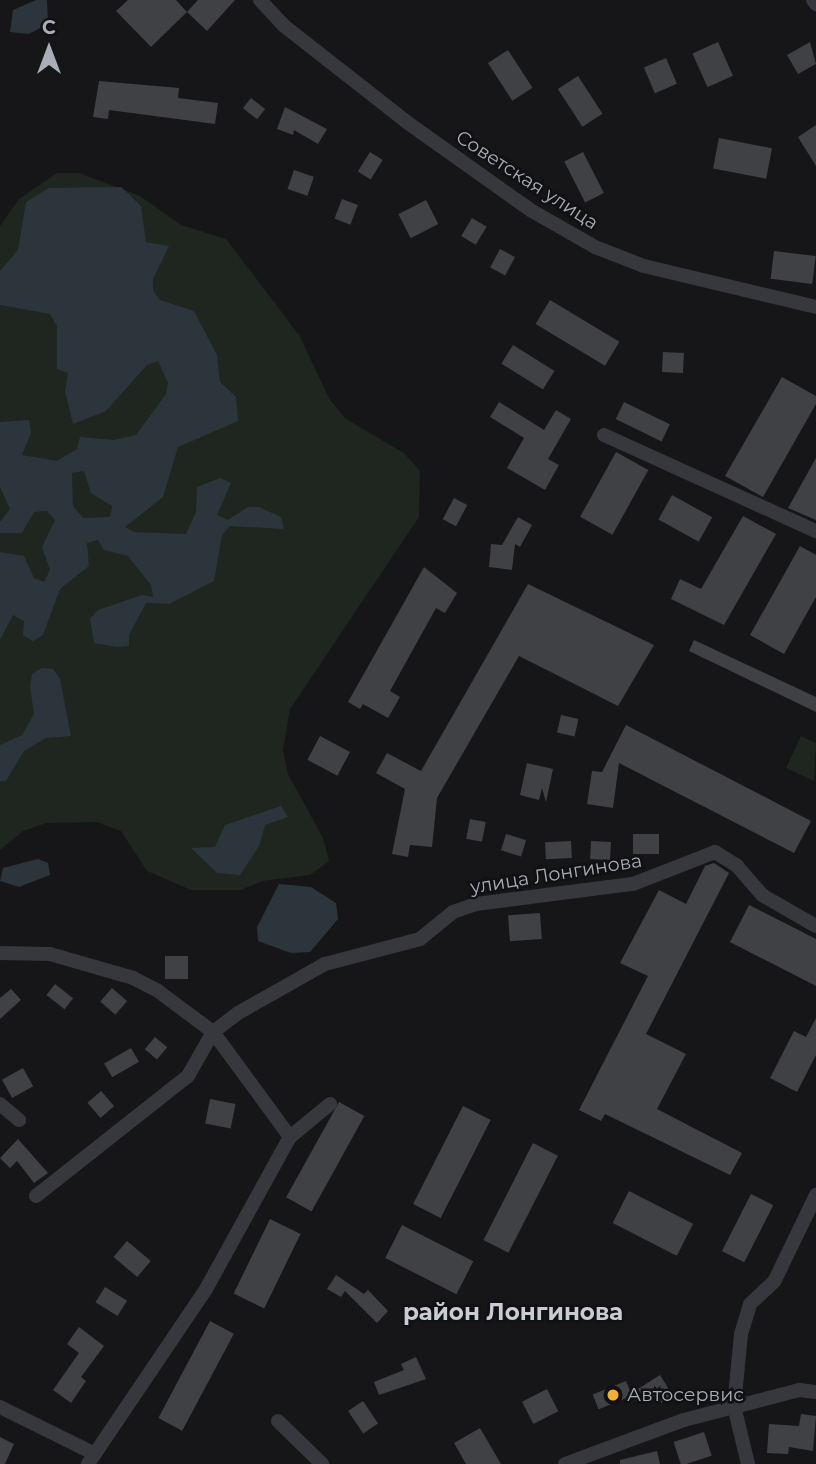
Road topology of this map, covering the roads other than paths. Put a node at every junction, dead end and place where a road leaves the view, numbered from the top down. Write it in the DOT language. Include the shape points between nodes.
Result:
graph roads {
  1 [pos="260,0"];
  2 [pos="816,307"];
  3 [pos="604,435"];
  4 [pos="816,531"];
  5 [pos="816,926"];
  6 [pos="0,953"];
  7 [pos="213,1032"];
  8 [pos="0,1104"];
  9 [pos="330,1104"];
  10 [pos="19,1120"];
  11 [pos="290,1137"];
  12 [pos="816,1195"];
  13 [pos="36,1196"];
  14 [pos="816,1392"];
  15 [pos="734,1406"];
  16 [pos="0,1407"];
  17 [pos="278,1421"];
  18 [pos="92,1459"];
  19 [pos="322,1464"];
  20 [pos="565,1464"];
  21 [pos="748,1464"];
  1 -- 2 [label="street, Советская улица" via="283,25 408,123 533,211 595,247 644,266"];
  3 -- 4 [label="street"];
  5 -- 7 [label="street, улица Лонгинова" via="762,895 737,866 715,852 633,884 475,904 453,912 420,939 324,964 289,979"];
  6 -- 7 [label="street" via="50,954 133,978"];
  7 -- 11 [label="street"];
  7 -- 13 [label="street, улица Лонгинова" via="188,1076"];
  8 -- 10 [label="street"];
  9 -- 11 [label="street"];
  11 -- 18 [label="street" via="206,1289"];
  12 -- 15 [label="street" via="774,1282 750,1304"];
  14 -- 15 [label="street" via="799,1390"];
  15 -- 20 [label="street"];
  15 -- 21 [label="street"];
  16 -- 18 [label="street"];
  17 -- 19 [label="street"];
}
